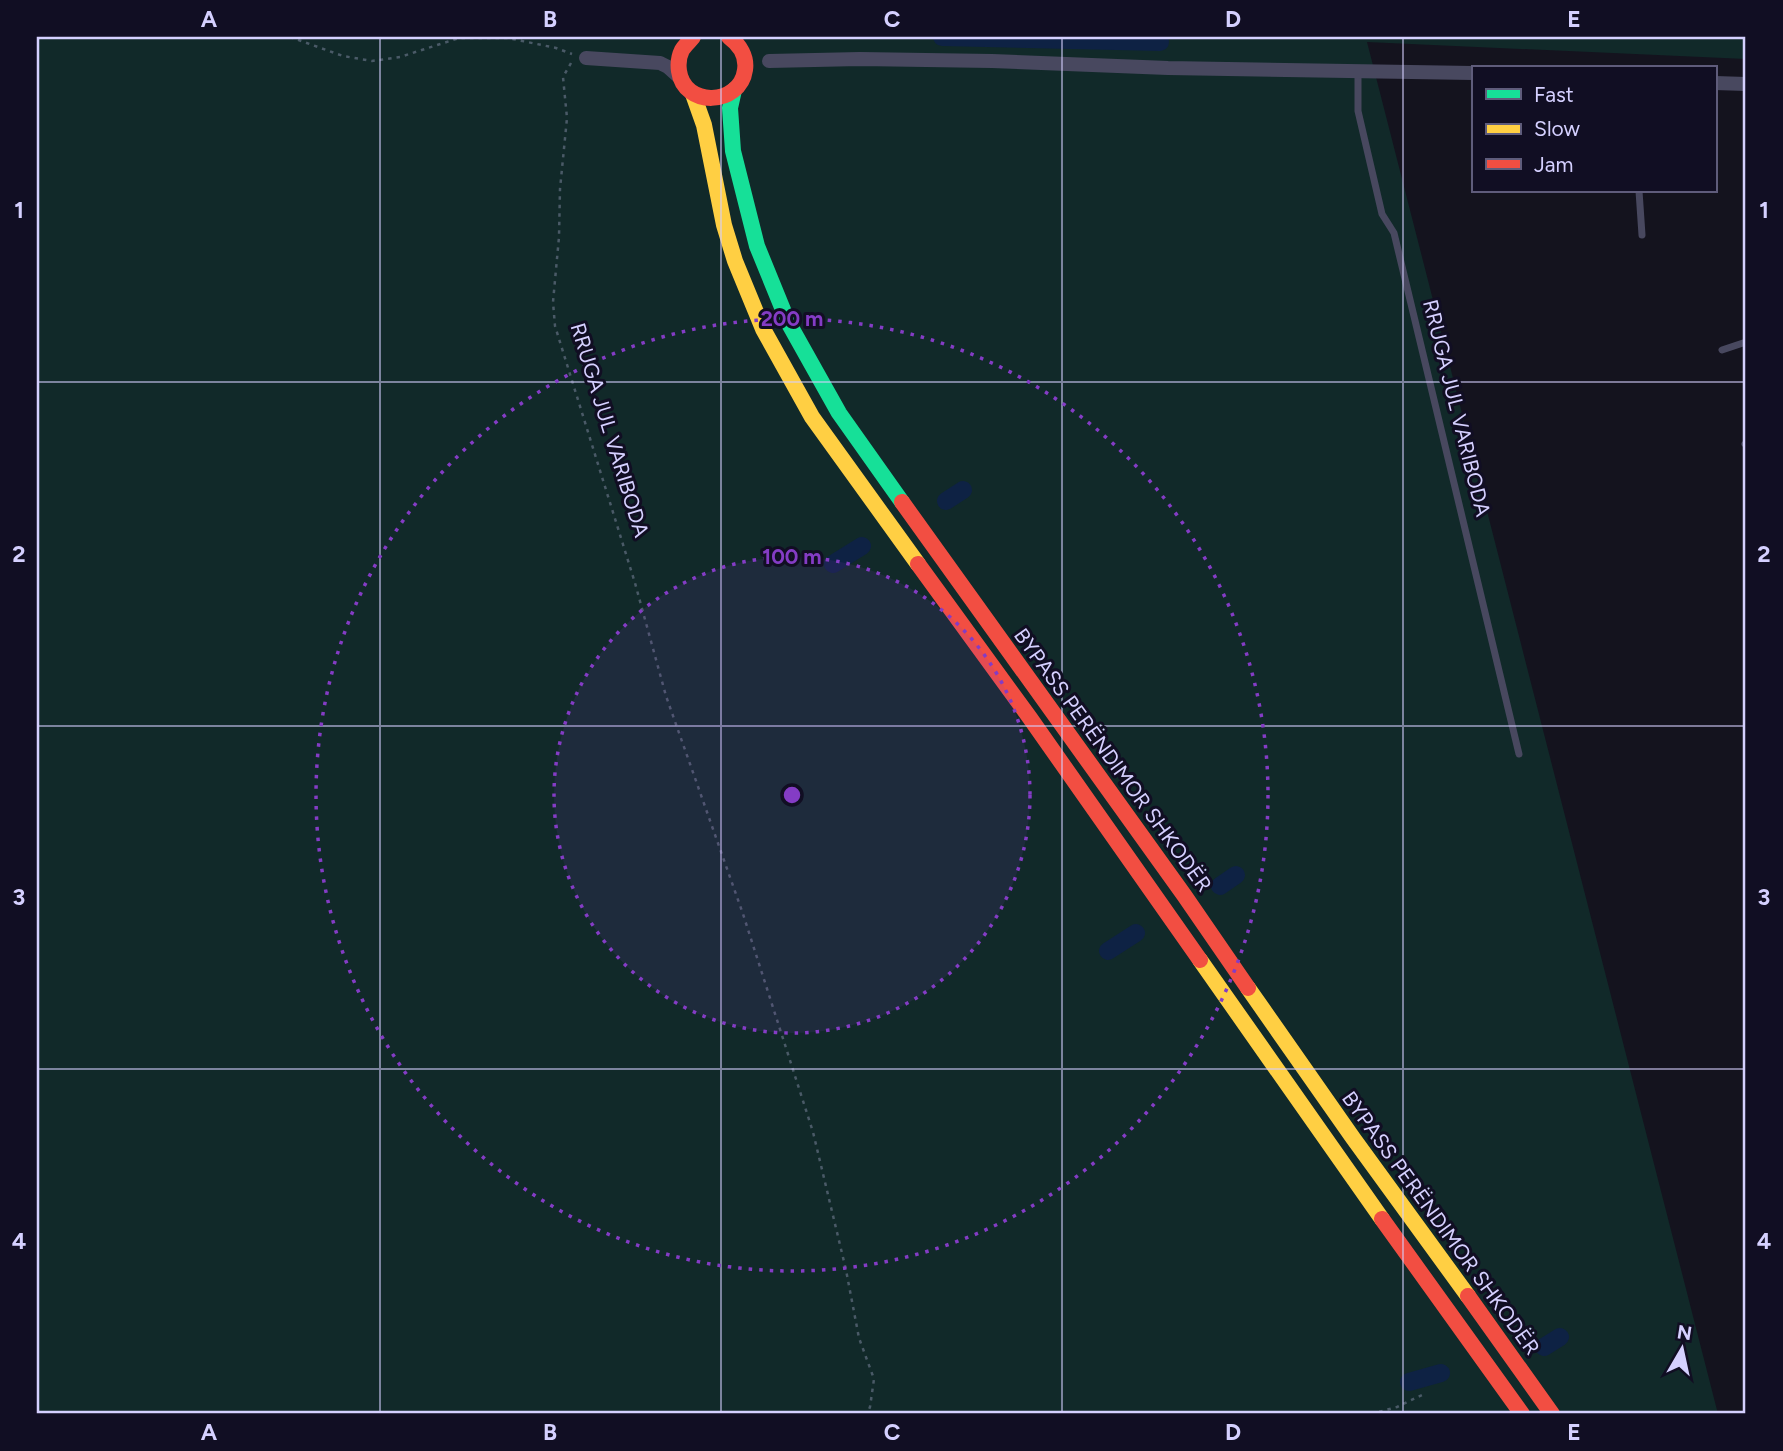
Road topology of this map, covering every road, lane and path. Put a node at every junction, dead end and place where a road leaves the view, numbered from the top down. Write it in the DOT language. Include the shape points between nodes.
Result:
graph roads {
  1 [pos="290,37"];
  2 [pos="690,39"];
  3 [pos="732,40"];
  4 [pos="586,58"];
  5 [pos="769,61"];
  6 [pos="651,62"];
  7 [pos="1359,72"];
  8 [pos="1472,73"];
  9 [pos="679,77"];
  10 [pos="1716,83"];
  11 [pos="1746,84"];
  12 [pos="738,85"];
  13 [pos="693,94"];
  14 [pos="1639,192"];
  15 [pos="1642,235"];
  16 [pos="1746,342"];
  17 [pos="1722,350"];
  18 [pos="1518,754"];
  19 [pos="1424,1394"];
  20 [pos="867,1414"];
  21 [pos="1371,1414"];
  22 [pos="1522,1414"];
  23 [pos="1552,1414"];
  1 -- 4 [label="path" via="372,61 459,38 508,38"];
  2 -- 6 [label="street" via="676,52"];
  2 -- 9 [label="highway" via="679,54"];
  3 -- 5 [label="street"];
  3 -- 12 [label="highway, BYPASS PERËNDIMOR SHKODËR" via="745,62"];
  4 -- 6 [label="street"];
  4 -- 20 [label="path, RRUGA JUL VARIBODA" via="571,62 563,78 567,118 555,326 666,696 813,1132 859,1338 874,1379"];
  5 -- 7 [label="street" via="992,61"];
  5 -- 12 [label="street"];
  6 -- 9 [label="street" via="668,67"];
  7 -- 8 [label="street"];
  7 -- 18 [label="lane, RRUGA JUL VARIBODA" via="1358,111 1382,214 1394,233"];
  9 -- 13 [label="highway, BYPASS PERËNDIMOR SHKODËR"];
  10 -- 11 [label="street"];
  12 -- 13 [label="highway" via="714,99"];
  12 -- 23 [label="highway, BYPASS PERËNDIMOR SHKODËR" via="730,108 733,151 757,246 788,323 839,412"];
  13 -- 22 [label="highway, BYPASS PERËNDIMOR SHKODËR" via="705,125 735,261 763,329 813,417"];
  14 -- 15 [label="lane"];
  16 -- 17 [label="lane"];
  19 -- 21 [label="path"];
}
